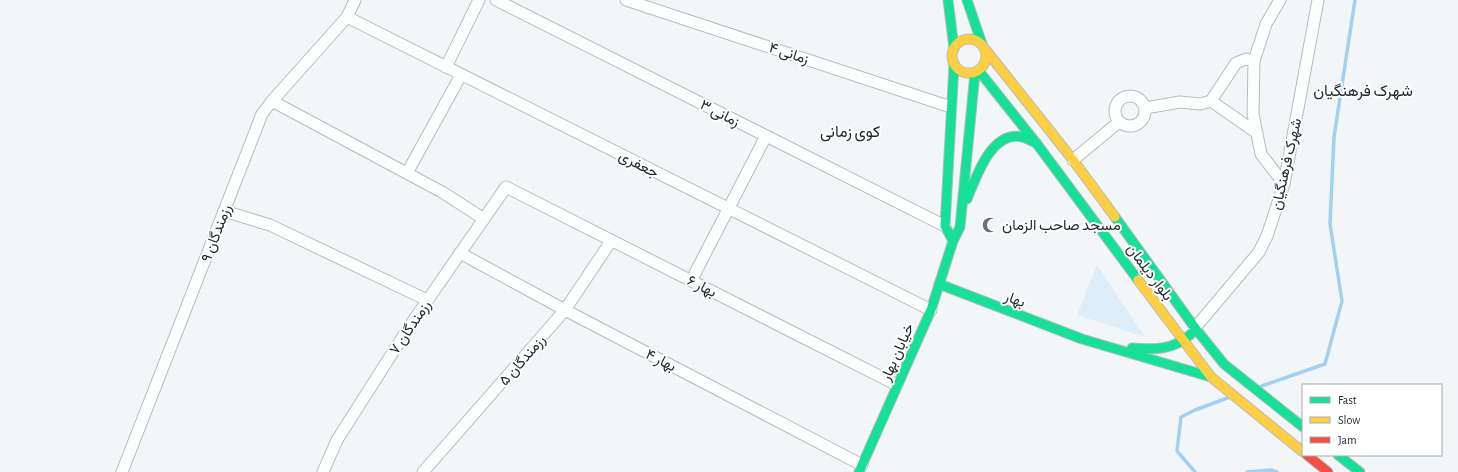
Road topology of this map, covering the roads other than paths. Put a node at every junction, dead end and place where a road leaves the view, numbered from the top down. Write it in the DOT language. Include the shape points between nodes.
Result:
graph roads {
  1 [pos="355,0"];
  2 [pos="479,0"];
  3 [pos="496,0"];
  4 [pos="626,0"];
  5 [pos="948,0"];
  6 [pos="967,0"];
  7 [pos="1280,0"];
  8 [pos="1318,0"];
  9 [pos="347,17"];
  10 [pos="984,47"];
  11 [pos="954,48"];
  12 [pos="1254,61"];
  13 [pos="954,65"];
  14 [pos="446,67"];
  15 [pos="977,72"];
  16 [pos="461,75"];
  17 [pos="272,101"];
  18 [pos="1210,101"];
  19 [pos="951,107"];
  20 [pos="1145,108"];
  21 [pos="1119,122"];
  22 [pos="1257,133"];
  23 [pos="766,136"];
  24 [pos="1037,144"];
  25 [pos="1073,160"];
  26 [pos="407,173"];
  27 [pos="1284,184"];
  28 [pos="506,188"];
  29 [pos="729,209"];
  30 [pos="962,209"];
  31 [pos="224,211"];
  32 [pos="484,219"];
  33 [pos="945,226"];
  34 [pos="611,241"];
  35 [pos="953,241"];
  36 [pos="460,254"];
  37 [pos="691,281"];
  38 [pos="939,284"];
  39 [pos="428,300"];
  40 [pos="565,310"];
  41 [pos="931,310"];
  42 [pos="1196,328"];
  43 [pos="1082,339"];
  44 [pos="1184,341"];
  45 [pos="1214,380"];
  46 [pos="897,385"];
  47 [pos="1302,426"];
  48 [pos="1302,451"];
  49 [pos="1308,456"];
  50 [pos="1339,456"];
  51 [pos="861,468"];
  52 [pos="122,472"];
  53 [pos="323,472"];
  54 [pos="423,472"];
  55 [pos="1328,472"];
  56 [pos="1360,472"];
  1 -- 9 [label="street, رزمندگان ۹"];
  2 -- 14 [label="street"];
  3 -- 23 [label="street, زمانی ۳"];
  4 -- 19 [label="street, زمانی ۴"];
  5 -- 11 [label="main road"];
  6 -- 10 [label="main road, بلوار دیلمان"];
  7 -- 12 [label="street" via="1266,24"];
  8 -- 27 [label="street, شهرک فرهنگیان"];
  9 -- 14 [label="street, جعفری"];
  9 -- 17 [label="street, رزمندگان ۹"];
  10 -- 11 [label="main road" via="970,39 964,40"];
  10 -- 15 [label="main road" via="986,61"];
  10 -- 25 [label="main road, بلوار دیلمان"];
  11 -- 13 [label="main road"];
  12 -- 18 [label="street" via="1246,59 1236,63"];
  12 -- 22 [label="street" via="1253,114"];
  13 -- 15 [label="main road" via="963,73"];
  13 -- 19 [label="main road"];
  14 -- 16 [label="street, جعفری"];
  15 -- 24 [label="main road, بلوار دیلمان"];
  15 -- 30 [label="main road, خیابان بهار"];
  16 -- 26 [label="street"];
  16 -- 29 [label="street, جعفری"];
  17 -- 26 [label="street"];
  17 -- 31 [label="street, رزمندگان ۹" via="262,114"];
  18 -- 20 [label="street" via="1200,104 1180,102"];
  18 -- 22 [label="street"];
  19 -- 33 [label="main road"];
  20 -- 21 [label="street" via="1144,118 1137,125 1127,126"];
  20 -- 21 [label="street" via="1141,100 1132,96 1123,97 1116,104 1115,113"];
  21 -- 25 [label="street"];
  22 -- 27 [label="street" via="1262,154"];
  23 -- 29 [label="street"];
  23 -- 33 [label="street, زمانی ۳"];
  24 -- 30 [label="main road" via="1018,136 1004,139 993,146"];
  24 -- 44 [label="main road, بلوار دیلمان"];
  25 -- 42 [label="main road, بلوار دیلمان"];
  26 -- 32 [label="street"];
  27 -- 42 [label="street, شهرک فرهنگیان" via="1259,252"];
  28 -- 32 [label="street, رزمندگان ۷"];
  28 -- 34 [label="street, بهار ۶"];
  29 -- 37 [label="street"];
  29 -- 41 [label="street, جعفری"];
  30 -- 35 [label="main road, خیابان بهار" via="960,228"];
  31 -- 39 [label="street" via="270,225"];
  31 -- 52 [label="street, رزمندگان ۹"];
  32 -- 36 [label="street, رزمندگان ۷"];
  33 -- 35 [label="main road"];
  34 -- 37 [label="street, بهار ۶"];
  34 -- 40 [label="street, رزمندگان ۵"];
  35 -- 38 [label="main road, خیابان بهار"];
  36 -- 39 [label="street, رزمندگان ۷"];
  36 -- 40 [label="street, بهار ۴"];
  37 -- 46 [label="street, بهار ۶"];
  38 -- 41 [label="main road, خیابان بهار"];
  38 -- 43 [label="main road, بهار"];
  39 -- 53 [label="street, رزمندگان ۷" via="337,440"];
  40 -- 51 [label="street, بهار ۴"];
  40 -- 54 [label="street, رزمندگان ۵"];
  41 -- 46 [label="main road, خیابان بهار"];
  42 -- 44 [label="main road"];
  42 -- 47 [label="main road, بلوار دیلمان" via="1224,364"];
  43 -- 44 [label="main road, بهار" via="1155,350"];
  43 -- 45 [label="main road, بهار"];
  44 -- 45 [label="main road, بلوار دیلمان"];
  45 -- 48 [label="main road, بلوار دیلمان"];
  46 -- 51 [label="main road, خیابان بهار"];
  49 -- 55 [label="main road"];
  50 -- 56 [label="main road"];
}
